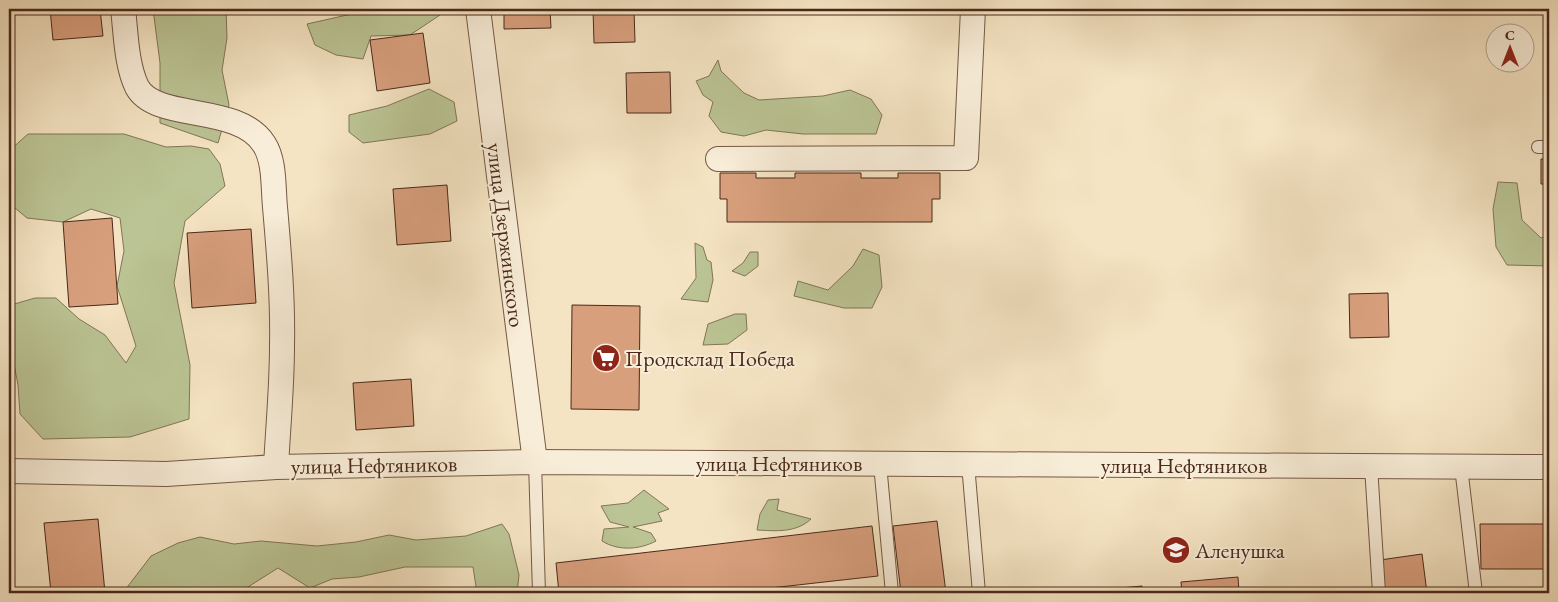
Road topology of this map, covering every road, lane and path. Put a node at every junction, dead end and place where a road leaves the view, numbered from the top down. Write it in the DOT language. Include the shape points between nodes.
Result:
graph roads {
  1 [pos="123,9"];
  2 [pos="478,9"];
  3 [pos="973,9"];
  4 [pos="718,159"];
  5 [pos="535,462"];
  6 [pos="880,464"];
  7 [pos="968,464"];
  8 [pos="1371,466"];
  9 [pos="276,467"];
  10 [pos="1461,467"];
  11 [pos="1549,468"];
  12 [pos="9,471"];
  13 [pos="539,593"];
  14 [pos="892,593"];
  15 [pos="979,593"];
  16 [pos="1378,593"];
  17 [pos="1476,593"];
  1 -- 9 [label="street" via="129,56 138,88 164,106 216,116 248,129 265,146 271,162 280,256 282,347"];
  2 -- 5 [label="street, улица Дзержинского"];
  3 -- 4 [label="street" via="966,158"];
  5 -- 6 [label="street, улица Нефтяников"];
  5 -- 9 [label="street, улица Нефтяников"];
  5 -- 13 [label="lane"];
  6 -- 7 [label="street, улица Нефтяников"];
  6 -- 14 [label="lane"];
  7 -- 8 [label="street, улица Нефтяников"];
  7 -- 15 [label="lane"];
  8 -- 10 [label="street, улица Нефтяников"];
  8 -- 16 [label="lane"];
  9 -- 12 [label="street, улица Нефтяников" via="166,474"];
  10 -- 11 [label="street, улица Нефтяников"];
  10 -- 17 [label="lane"];
}
